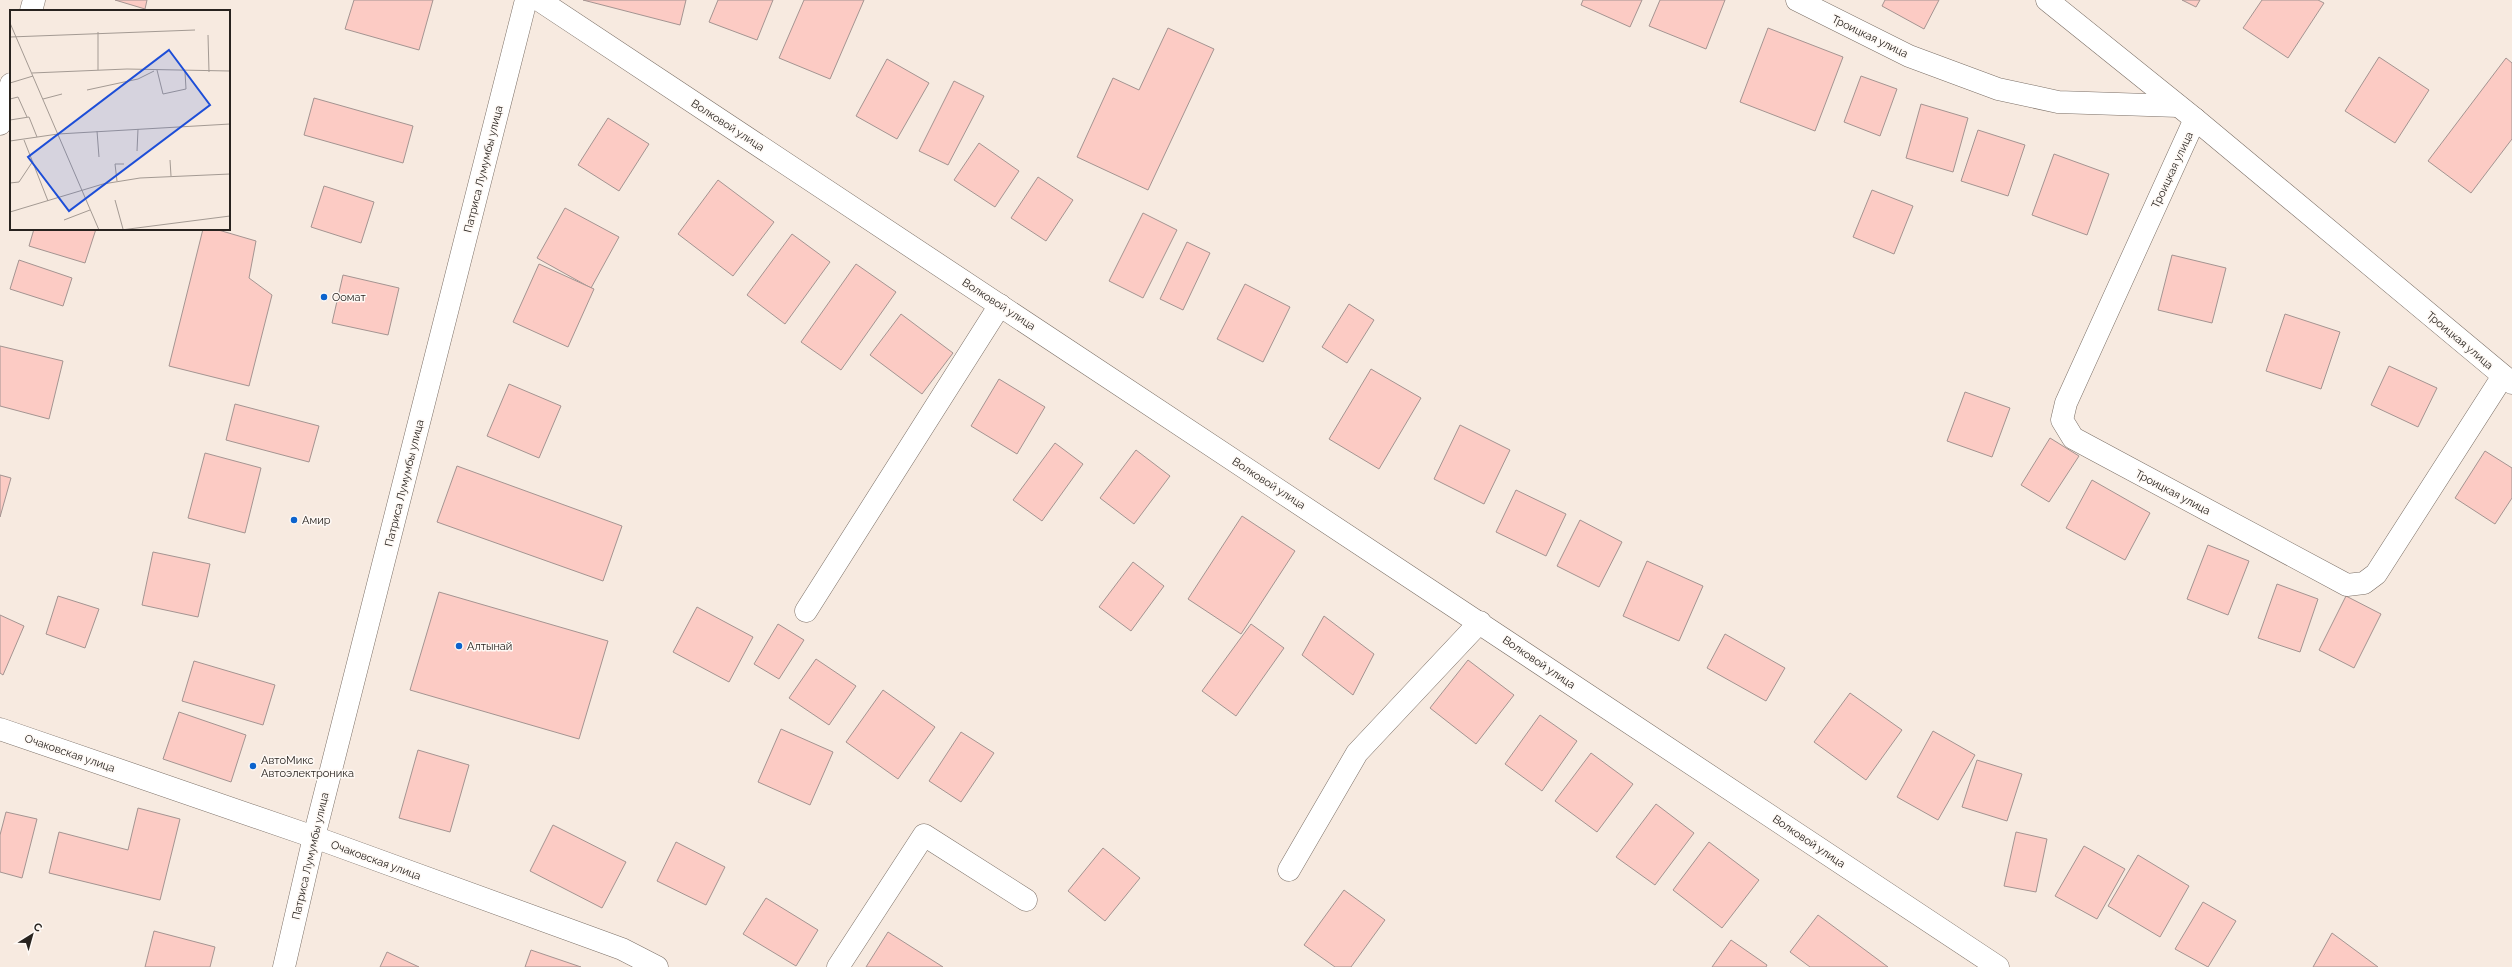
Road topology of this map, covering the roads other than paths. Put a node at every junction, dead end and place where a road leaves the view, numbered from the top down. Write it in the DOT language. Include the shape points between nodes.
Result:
graph roads {
  1 [pos="34,0"];
  2 [pos="526,0"];
  3 [pos="539,0"];
  4 [pos="1797,0"];
  5 [pos="2047,0"];
  6 [pos="31,10"];
  7 [pos="7,90"];
  8 [pos="2187,113"];
  9 [pos="0,124"];
  10 [pos="1000,305"];
  11 [pos="2508,380"];
  12 [pos="806,611"];
  13 [pos="1480,622"];
  14 [pos="0,729"];
  15 [pos="314,837"];
  16 [pos="1289,870"];
  17 [pos="1026,900"];
  18 [pos="284,967"];
  19 [pos="657,967"];
  20 [pos="838,967"];
  21 [pos="1998,967"];
  1 -- 6 [label="street"];
  2 -- 15 [label="street, Патриса Лумумбы улица"];
  3 -- 10 [label="street, Волковой улица"];
  4 -- 8 [label="street, Троицкая улица" via="1909,56 1998,89 2058,102"];
  5 -- 8 [label="street, Троицкая улица"];
  7 -- 9 [label="street"];
  8 -- 11 [label="street, Троицкая улица"];
  8 -- 11 [label="street, Троицкая улица" via="2066,403 2062,420 2073,438 2347,585 2364,583 2376,574"];
  10 -- 12 [label="street"];
  10 -- 13 [label="street, Волковой улица"];
  13 -- 16 [label="street" via="1357,753"];
  13 -- 21 [label="street, Волковой улица"];
  14 -- 15 [label="street, Очаковская улица"];
  15 -- 18 [label="street, Патриса Лумумбы улица"];
  15 -- 19 [label="street, Очаковская улица" via="622,949"];
  17 -- 20 [label="street" via="924,835"];
}
